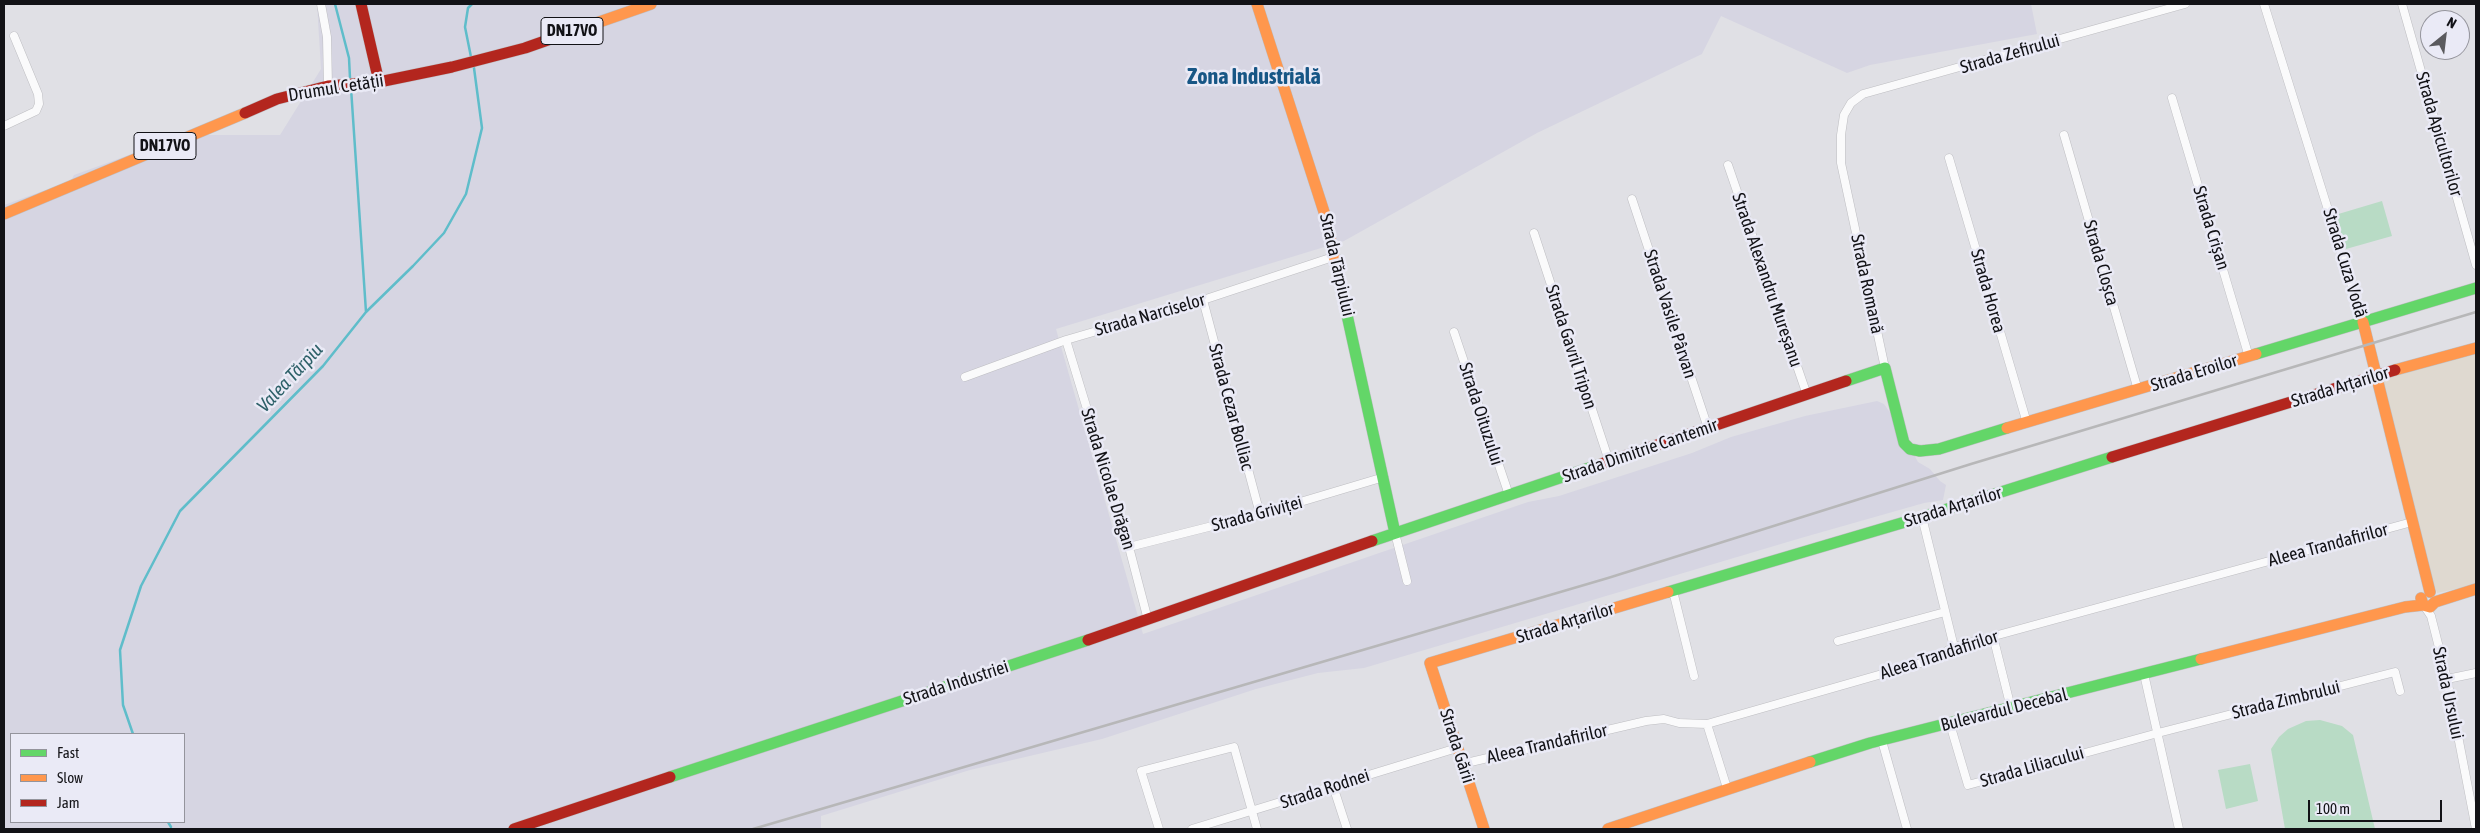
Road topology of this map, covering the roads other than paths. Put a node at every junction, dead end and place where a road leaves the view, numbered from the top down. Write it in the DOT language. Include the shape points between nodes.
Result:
graph roads {
  1 [pos="321,4"];
  2 [pos="361,4"];
  3 [pos="651,4"];
  4 [pos="1257,4"];
  5 [pos="2185,4"];
  6 [pos="2264,4"];
  7 [pos="2402,4"];
  8 [pos="14,36"];
  9 [pos="378,82"];
  10 [pos="328,86"];
  11 [pos="2172,98"];
  12 [pos="1844,115"];
  13 [pos="4,126"];
  14 [pos="2064,135"];
  15 [pos="1949,158"];
  16 [pos="1728,165"];
  17 [pos="1632,200"];
  18 [pos="4,214"];
  19 [pos="1534,233"];
  20 [pos="1336,256"];
  21 [pos="2476,265"];
  22 [pos="2476,288"];
  23 [pos="1203,300"];
  24 [pos="2364,322"];
  25 [pos="1454,332"];
  26 [pos="1066,340"];
  27 [pos="2476,348"];
  28 [pos="2249,357"];
  29 [pos="1885,368"];
  30 [pos="2378,374"];
  31 [pos="964,377"];
  32 [pos="2138,390"];
  33 [pos="1806,395"];
  34 [pos="2027,423"];
  35 [pos="1708,428"];
  36 [pos="1910,449"];
  37 [pos="1609,461"];
  38 [pos="1384,477"];
  39 [pos="1508,495"];
  40 [pos="1260,514"];
  41 [pos="1922,517"];
  42 [pos="2413,524"];
  43 [pos="1395,533"];
  44 [pos="1129,547"];
  45 [pos="1406,582"];
  46 [pos="2476,589"];
  47 [pos="1672,591"];
  48 [pos="2428,602"];
  49 [pos="1945,612"];
  50 [pos="1148,620"];
  51 [pos="1993,636"];
  52 [pos="1838,641"];
  53 [pos="1954,647"];
  54 [pos="1430,663"];
  55 [pos="2476,673"];
  56 [pos="2144,674"];
  57 [pos="1694,676"];
  58 [pos="2447,679"];
  59 [pos="2400,691"];
  60 [pos="2011,708"];
  61 [pos="1708,724"];
  62 [pos="1950,724"];
  63 [pos="2158,732"];
  64 [pos="1882,741"];
  65 [pos="1457,748"];
  66 [pos="1462,764"];
  67 [pos="1333,786"];
  68 [pos="1727,788"];
  69 [pos="1252,812"];
  70 [pos="514,829"];
  71 [pos="1160,829"];
  72 [pos="1192,829"];
  73 [pos="1257,829"];
  74 [pos="1347,829"];
  75 [pos="1484,829"];
  76 [pos="1608,829"];
  77 [pos="1907,829"];
  78 [pos="2179,829"];
  79 [pos="2476,829"];
  1 -- 10 [label="street" via="329,61"];
  2 -- 9 [label="main road"];
  3 -- 9 [label="main road, Drumul Cetății / DN17VO" via="525,48"];
  4 -- 20 [label="main road, Strada Tărpiului"];
  5 -- 12 [label="street, Strada Zefirului" via="1862,94"];
  6 -- 24 [label="street, Strada Cuza Vodă"];
  7 -- 21 [label="street, Strada Apicultorilor"];
  8 -- 13 [label="street" via="38,94 39,104 36,112"];
  9 -- 10 [label="main road, Drumul Cetății / DN17VO"];
  10 -- 18 [label="main road, Drumul Cetății / DN17VO" via="277,98"];
  11 -- 28 [label="street, Strada Crișan"];
  12 -- 29 [label="street, Strada Romană" via="1841,163"];
  14 -- 32 [label="street, Strada Cloșca"];
  15 -- 34 [label="street, Strada Horea"];
  16 -- 33 [label="street, Strada Alexandru Mureșanu"];
  17 -- 35 [label="street, Strada Vasile Pârvan"];
  19 -- 37 [label="street, Strada Gavril Tripon"];
  20 -- 23 [label="street, Strada Narciselor"];
  20 -- 38 [label="main road, Strada Tărpiului"];
  22 -- 24 [label="main road, Strada Eroilor"];
  23 -- 26 [label="street, Strada Narciselor"];
  23 -- 40 [label="street, Strada Cezar Bolliac"];
  24 -- 28 [label="main road, Strada Eroilor"];
  24 -- 30 [label="main road, Strada Cuza Vodă"];
  25 -- 39 [label="street, Strada Oituzului"];
  26 -- 31 [label="street, Strada Narciselor"];
  26 -- 44 [label="street, Strada Nicolae Drăgan"];
  27 -- 30 [label="main road, Strada Arțarilor"];
  28 -- 32 [label="main road, Strada Eroilor"];
  29 -- 33 [label="main road, Strada Dimitrie Cantemir"];
  29 -- 36 [label="main road, Strada Romană" via="1898,426 1904,443"];
  30 -- 41 [label="main road, Strada Arțarilor"];
  30 -- 42 [label="main road, Strada Cuza Vodă"];
  32 -- 34 [label="main road, Strada Eroilor"];
  33 -- 35 [label="main road, Strada Dimitrie Cantemir"];
  34 -- 36 [label="main road, Strada Eroilor" via="1940,449"];
  35 -- 37 [label="main road, Strada Dimitrie Cantemir"];
  37 -- 39 [label="main road, Strada Dimitrie Cantemir"];
  38 -- 40 [label="street, Strada Griviței"];
  38 -- 43 [label="main road, Strada Tărpiului"];
  39 -- 43 [label="main road, Strada Dimitrie Cantemir"];
  40 -- 44 [label="street, Strada Griviței"];
  41 -- 47 [label="main road, Strada Arțarilor"];
  41 -- 49 [label="street"];
  42 -- 48 [label="main road, Strada Cuza Vodă"];
  42 -- 51 [label="street, Aleea Trandafirilor"];
  43 -- 45 [label="street"];
  43 -- 50 [label="main road, Strada Industriei"];
  44 -- 50 [label="street, Strada Nicolae Drăgan"];
  46 -- 48 [label="main road, Bulevardul Decebal"];
  47 -- 54 [label="main road, Strada Arțarilor"];
  47 -- 57 [label="street"];
  48 -- 56 [label="main road, Bulevardul Decebal"];
  48 -- 58 [label="street, Strada Ursului"];
  49 -- 52 [label="street"];
  49 -- 53 [label="street"];
  50 -- 70 [label="main road, Strada Industriei"];
  51 -- 53 [label="street, Aleea Trandafirilor"];
  51 -- 60 [label="street"];
  53 -- 61 [label="street, Aleea Trandafirilor" via="1931,660"];
  54 -- 65 [label="main road, Strada Gării"];
  55 -- 58 [label="street"];
  56 -- 60 [label="main road, Bulevardul Decebal"];
  56 -- 63 [label="street"];
  58 -- 79 [label="street, Strada Ursului"];
  59 -- 63 [label="street, Strada Zimbrului" via="2395,672"];
  60 -- 62 [label="main road, Bulevardul Decebal"];
  61 -- 66 [label="street, Aleea Trandafirilor" via="1664,719 1646,721"];
  61 -- 68 [label="street"];
  62 -- 63 [label="street, Strada Liliacului" via="1968,785"];
  62 -- 64 [label="main road, Bulevardul Decebal"];
  63 -- 78 [label="street"];
  64 -- 68 [label="main road, Bulevardul Decebal"];
  64 -- 77 [label="street"];
  65 -- 66 [label="main road, Strada Gării"];
  65 -- 67 [label="street, Strada Rodnei"];
  66 -- 75 [label="main road, Strada Gării"];
  67 -- 69 [label="street, Strada Rodnei"];
  67 -- 74 [label="street"];
  68 -- 76 [label="main road, Bulevardul Decebal"];
  69 -- 71 [label="street" via="1234,747 1141,771"];
  69 -- 72 [label="street, Strada Rodnei"];
  69 -- 73 [label="street"];
}
